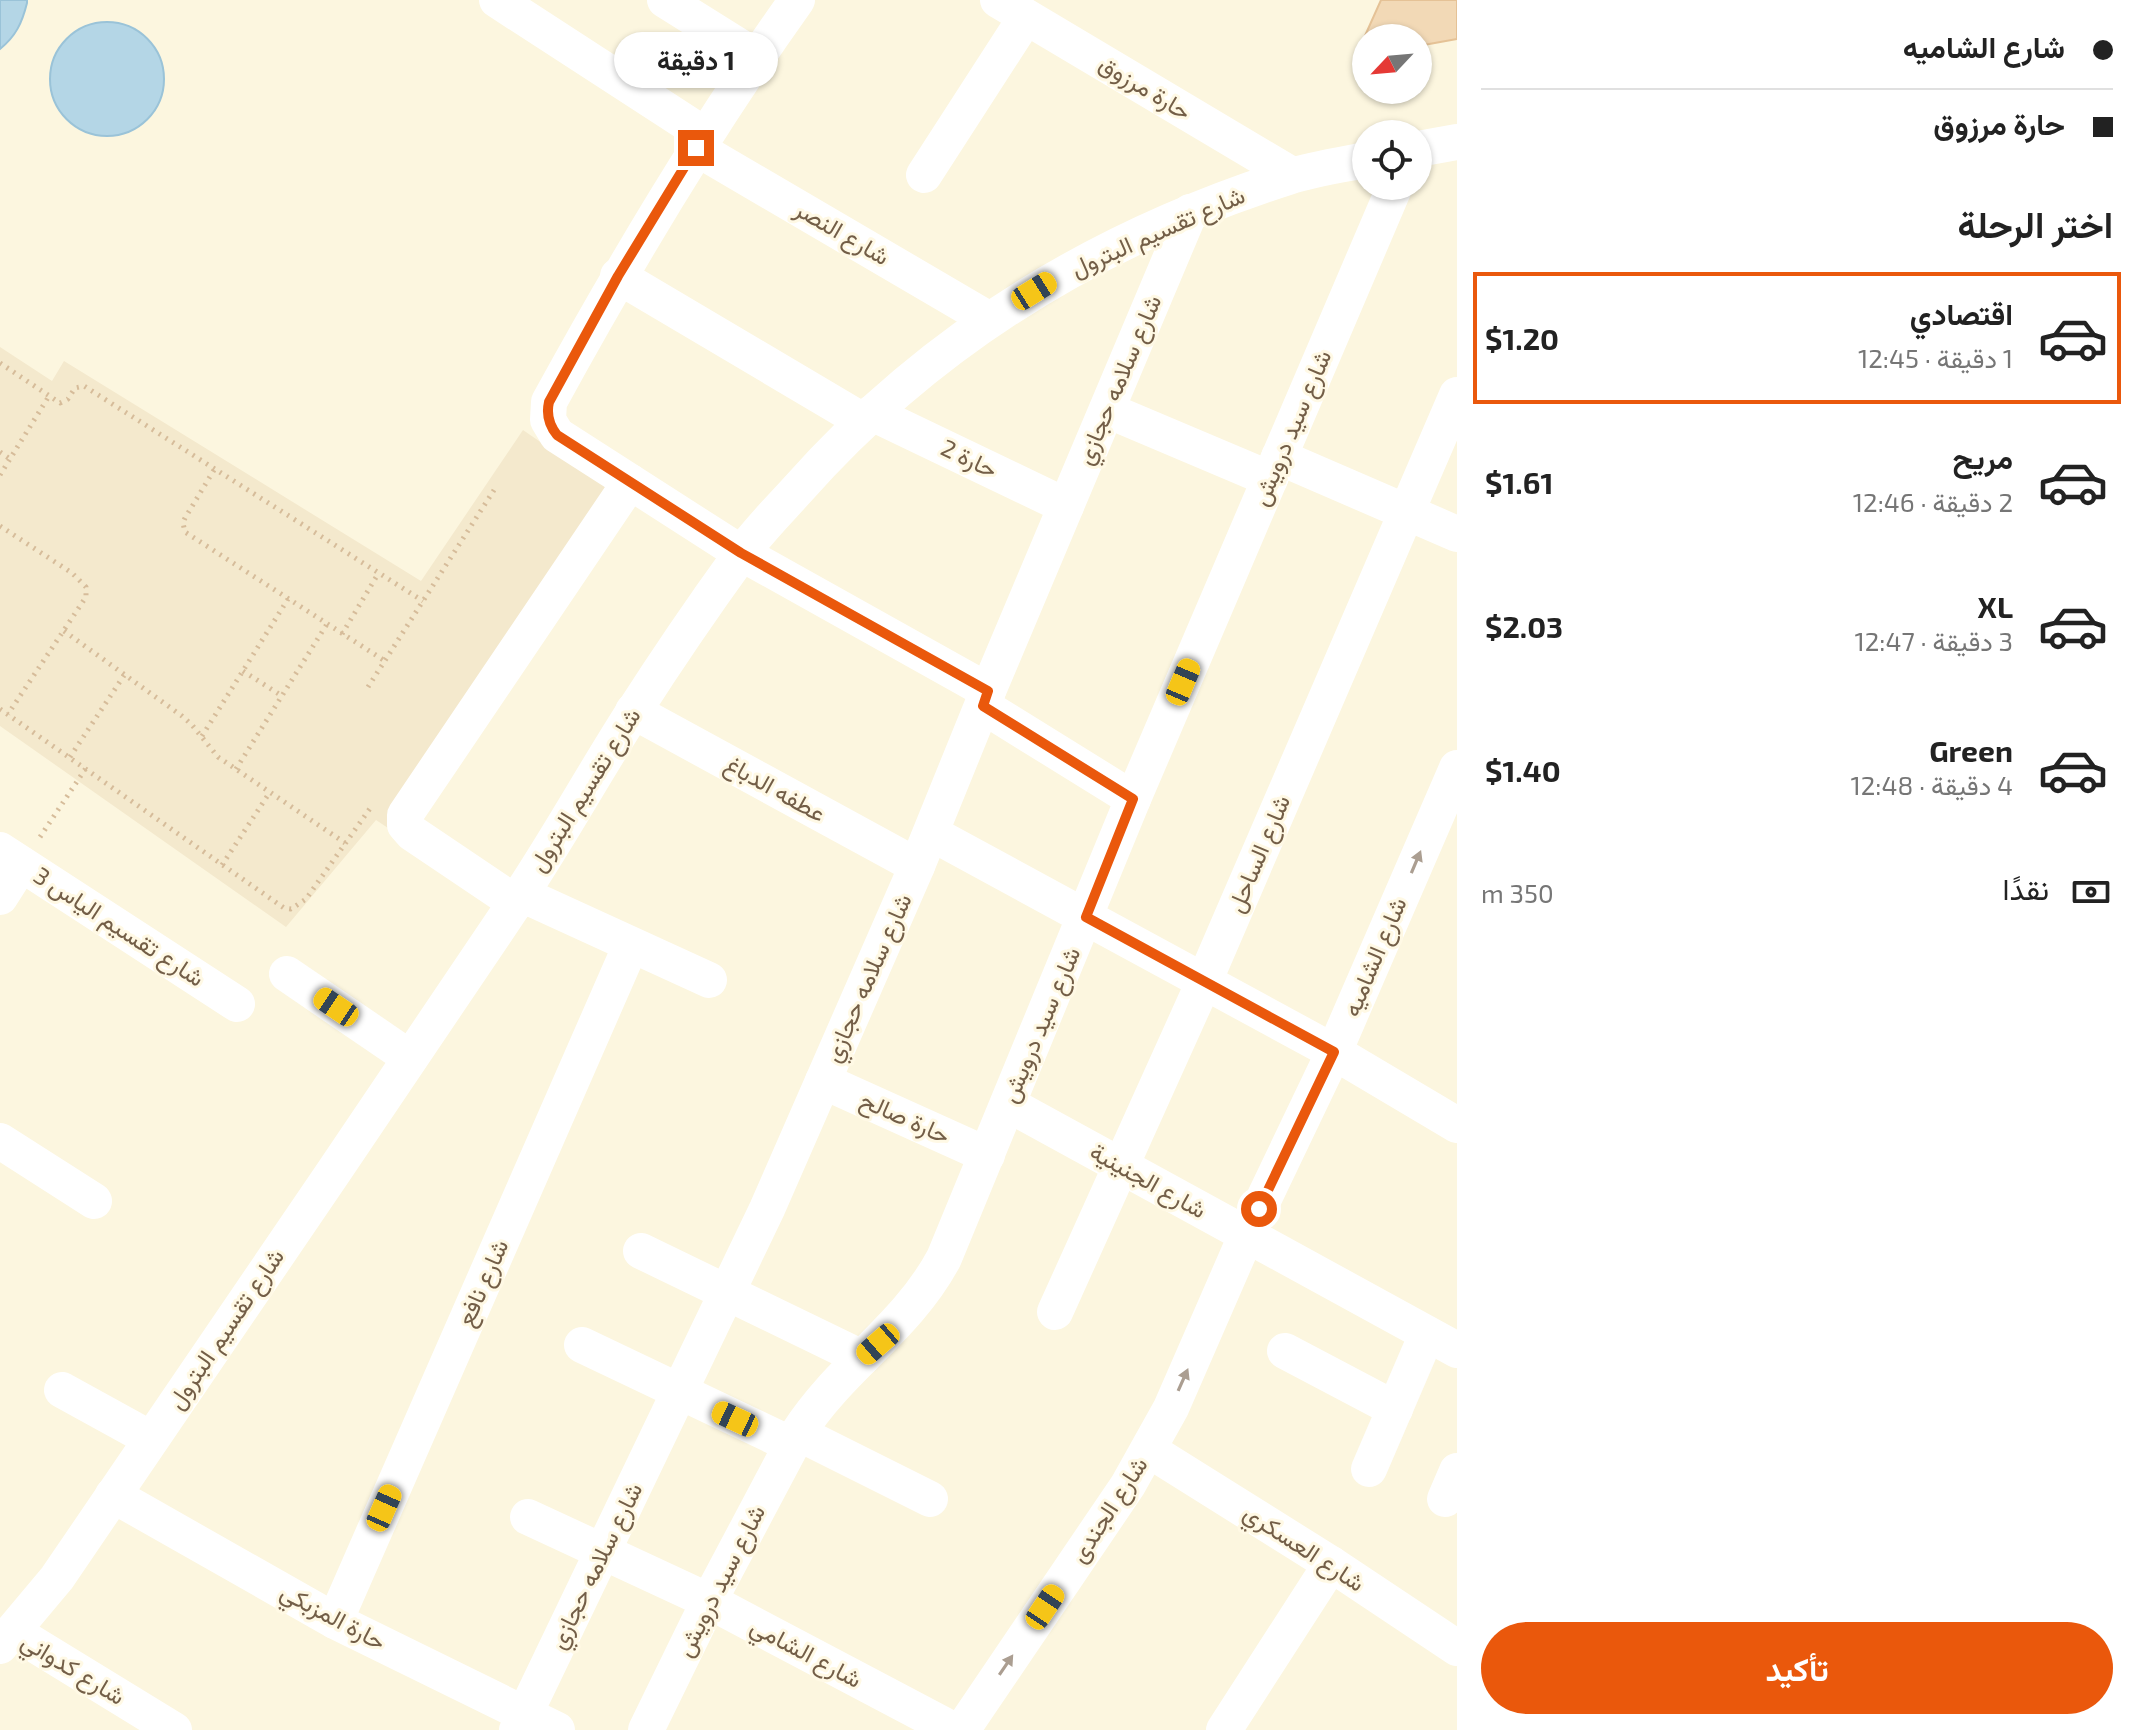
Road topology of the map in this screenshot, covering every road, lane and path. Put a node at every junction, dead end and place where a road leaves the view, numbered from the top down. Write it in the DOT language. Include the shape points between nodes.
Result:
graph roads {
  1 [pos="497,0"];
  2 [pos="665,0"];
  3 [pos="797,0"];
  4 [pos="1012,8"];
  5 [pos="756,57"];
  6 [pos="700,142"];
  7 [pos="1457,142"];
  8 [pos="1432,146"];
  9 [pos="1352,163"];
  10 [pos="924,175"];
  11 [pos="1292,175"];
  12 [pos="1389,200"];
  13 [pos="1190,212"];
  14 [pos="618,276"];
  15 [pos="988,319"];
  16 [pos="0,363"];
  17 [pos="1457,395"];
  18 [pos="49,396"];
  19 [pos="1107,410"];
  20 [pos="867,417"];
  21 [pos="0,452"];
  22 [pos="10,459"];
  23 [pos="1274,468"];
  24 [pos="214,470"];
  25 [pos="0,475"];
  26 [pos="630,482"];
  27 [pos="494,490"];
  28 [pos="1066,506"];
  29 [pos="1405,511"];
  30 [pos="0,526"];
  31 [pos="1457,534"];
  32 [pos="741,553"];
  33 [pos="378,574"];
  34 [pos="288,599"];
  35 [pos="423,601"];
  36 [pos="327,624"];
  37 [pos="64,631"];
  38 [pos="342,634"];
  39 [pos="385,661"];
  40 [pos="243,671"];
  41 [pos="125,674"];
  42 [pos="368,687"];
  43 [pos="282,696"];
  44 [pos="985,698"];
  45 [pos="0,709"];
  46 [pos="633,711"];
  47 [pos="8,714"];
  48 [pos="202,736"];
  49 [pos="70,757"];
  50 [pos="86,768"];
  51 [pos="1457,768"];
  52 [pos="236,769"];
  53 [pos="270,792"];
  54 [pos="1133,799"];
  55 [pos="373,805"];
  56 [pos="931,833"];
  57 [pos="345,843"];
  58 [pos="11,857"];
  59 [pos="222,865"];
  60 [pos="917,866"];
  61 [pos="0,897"];
  62 [pos="518,898"];
  63 [pos="1086,917"];
  64 [pos="631,945"];
  65 [pos="287,974"];
  66 [pos="709,980"];
  67 [pos="1203,984"];
  68 [pos="237,1004"];
  69 [pos="1334,1052"];
  70 [pos="410,1058"];
  71 [pos="823,1081"];
  72 [pos="1008,1104"];
  73 [pos="1457,1125"];
  74 [pos="0,1141"];
  75 [pos="987,1155"];
  76 [pos="1121,1167"];
  77 [pos="94,1201"];
  78 [pos="1246,1236"];
  79 [pos="641,1251"];
  80 [pos="727,1292"];
  81 [pos="1055,1312"];
  82 [pos="1442,1342"];
  83 [pos="582,1345"];
  84 [pos="1285,1351"];
  85 [pos="862,1358"];
  86 [pos="62,1390"];
  87 [pos="679,1392"];
  88 [pos="1395,1409"];
  89 [pos="151,1439"];
  90 [pos="795,1439"];
  91 [pos="1149,1450"];
  92 [pos="1369,1469"];
  93 [pos="113,1495"];
  94 [pos="930,1499"];
  95 [pos="528,1517"];
  96 [pos="602,1552"];
  97 [pos="1331,1564"];
  98 [pos="709,1601"];
  99 [pos="335,1621"];
  100 [pos="7,1639"];
  101 [pos="1457,1648"];
  102 [pos="520,1723"];
  103 [pos="174,1730"];
  104 [pos="557,1730"];
  105 [pos="646,1730"];
  106 [pos="953,1730"];
  107 [pos="962,1730"];
  108 [pos="1224,1730"];
  1 -- 6 [label="street, شارع النصر"];
  2 -- 5 [label="street"];
  3 -- 5 [label="street"];
  4 -- 10 [label="street"];
  4 -- 11 [label="street, حارة مرزوق"];
  5 -- 6 [label="street"];
  6 -- 14 [label="street"];
  6 -- 15 [label="street, شارع النصر"];
  7 -- 8 [label="street"];
  9 -- 11 [label="street, شارع تقسيم البترول"];
  11 -- 13 [label="street, شارع تقسيم البترول"];
  12 -- 23 [label="street, شارع سيد درويش"];
  13 -- 15 [label="street, شارع تقسيم البترول" via="1119,244"];
  13 -- 19 [label="street, شارع سلامه حجازي"];
  14 -- 20 [label="street, حارة 2"];
  14 -- 26 [label="street" via="549,402 548,420 557,435"];
  15 -- 20 [label="street, شارع تقسيم البترول"];
  16 -- 18 [label="path"];
  17 -- 29 [label="street, شارع الساحل"];
  18 -- 22 [label="path"];
  18 -- 24 [label="path" via="63,403 75,388 84,386"];
  19 -- 23 [label="street"];
  19 -- 28 [label="street, شارع سلامه حجازي"];
  20 -- 28 [label="street, حارة 2"];
  20 -- 32 [label="street, شارع تقسيم البترول"];
  21 -- 22 [label="path"];
  22 -- 25 [label="path"];
  23 -- 29 [label="street"];
  23 -- 54 [label="street, شارع سيد درويش"];
  24 -- 33 [label="path"];
  24 -- 34 [label="path" via="185,518 185,532"];
  26 -- 32 [label="street"];
  26 -- 62 [label="street" via="405,815 412,833"];
  27 -- 35 [label="path"];
  28 -- 44 [label="street, شارع سلامه حجازي"];
  29 -- 31 [label="street"];
  29 -- 67 [label="street, شارع الساحل"];
  30 -- 37 [label="path" via="86,587 86,597"];
  32 -- 44 [label="street"];
  32 -- 46 [label="street, شارع تقسيم البترول"];
  33 -- 35 [label="path"];
  33 -- 38 [label="path"];
  34 -- 36 [label="path"];
  34 -- 40 [label="path"];
  35 -- 39 [label="path"];
  36 -- 38 [label="path"];
  36 -- 43 [label="path"];
  37 -- 41 [label="path"];
  37 -- 47 [label="path"];
  38 -- 39 [label="path"];
  39 -- 42 [label="path"];
  40 -- 43 [label="path"];
  40 -- 48 [label="path"];
  41 -- 48 [label="path"];
  41 -- 49 [label="path"];
  43 -- 52 [label="path"];
  44 -- 54 [label="street"];
  44 -- 56 [label="street, شارع سلامه حجازي"];
  45 -- 47 [label="path"];
  46 -- 60 [label="street, عطفه الدباغ"];
  46 -- 62 [label="street, شارع تقسيم البترول"];
  47 -- 49 [label="path"];
  48 -- 52 [label="path"];
  49 -- 50 [label="path"];
  50 -- 58 [label="path"];
  50 -- 59 [label="path"];
  69 -- 51 [label="street, شارع الشاميه, one-way"];
  52 -- 53 [label="path"];
  53 -- 57 [label="path"];
  53 -- 59 [label="path"];
  54 -- 63 [label="street, شارع سيد درويش"];
  55 -- 57 [label="path"];
  56 -- 60 [label="street, شارع سلامه حجازي"];
  56 -- 63 [label="street"];
  57 -- 59 [label="path" via="306,899 291,909 275,904"];
  58 -- 61 [label="street"];
  58 -- 68 [label="street, شارع تقسيم الياس 3"];
  60 -- 71 [label="street, شارع سلامه حجازي"];
  62 -- 64 [label="street"];
  62 -- 70 [label="street, شارع تقسيم البترول"];
  63 -- 67 [label="street"];
  63 -- 72 [label="street, شارع سيد درويش"];
  64 -- 66 [label="street"];
  64 -- 99 [label="street, شارع نافع"];
  65 -- 70 [label="street"];
  67 -- 69 [label="street"];
  67 -- 76 [label="street, شارع الساحل"];
  69 -- 73 [label="street"];
  69 -- 78 [label="street, شارع الشاميه"];
  70 -- 89 [label="street, شارع تقسيم البترول"];
  71 -- 75 [label="street, حارة صالح"];
  71 -- 80 [label="street, شارع سلامه حجازي"];
  72 -- 75 [label="street, شارع سيد درويش"];
  72 -- 76 [label="street, شارع الجنينية"];
  74 -- 77 [label="street"];
  75 -- 85 [label="street, شارع سيد درويش" via="932,1280"];
  76 -- 78 [label="street, شارع الجنينية"];
  76 -- 81 [label="street, شارع الساحل"];
  78 -- 82 [label="street, شارع الجنينية"];
  91 -- 78 [label="street, شارع الشاميه, one-way"];
  79 -- 80 [label="street"];
  80 -- 85 [label="street"];
  80 -- 87 [label="street, شارع سلامه حجازي"];
  82 -- 88 [label="street"];
  83 -- 87 [label="street"];
  84 -- 88 [label="street"];
  85 -- 90 [label="street, شارع سيد درويش" via="827,1392"];
  86 -- 89 [label="street"];
  87 -- 90 [label="street"];
  87 -- 96 [label="street, شارع سلامه حجازي"];
  88 -- 92 [label="street"];
  89 -- 93 [label="street, شارع تقسيم البترول"];
  90 -- 94 [label="street"];
  90 -- 98 [label="street, شارع سيد درويش"];
  91 -- 97 [label="street, شارع العسكري"];
  107 -- 91 [label="street, شارع الجندى, one-way"];
  93 -- 99 [label="street, حارة المزبكي"];
  93 -- 100 [label="street, شارع تقسيم البترول" via="57,1578"];
  95 -- 96 [label="street, شارع الشامي"];
  96 -- 98 [label="street, شارع الشامي"];
  96 -- 102 [label="street, شارع سلامه حجازي"];
  97 -- 101 [label="street, شارع العسكري"];
  97 -- 108 [label="street"];
  98 -- 105 [label="street, شارع سيد درويش"];
  98 -- 106 [label="street, شارع الشامي"];
  99 -- 102 [label="street, حارة المزبكي"];
  100 -- 103 [label="street, شارع كدواني"];
  102 -- 104 [label="street, حارة المزبكي"];
}
